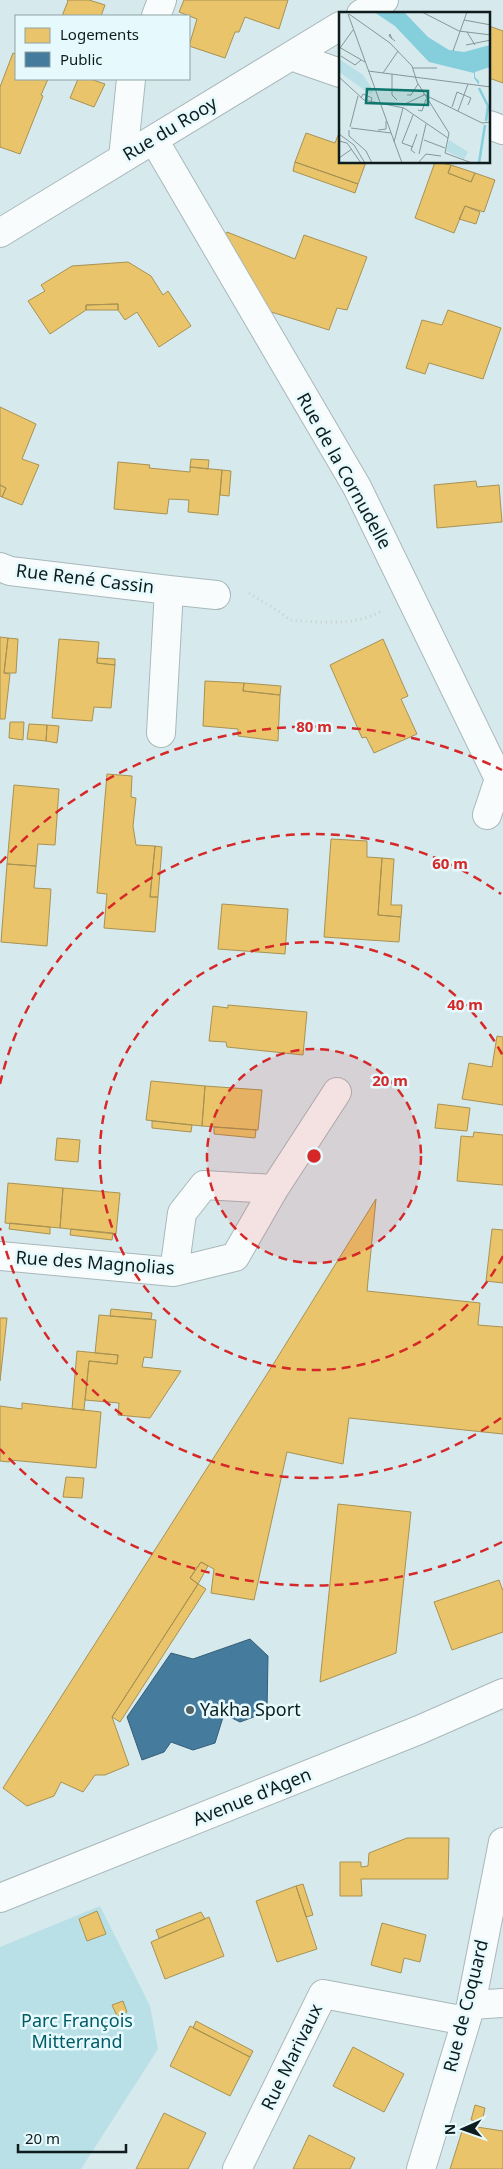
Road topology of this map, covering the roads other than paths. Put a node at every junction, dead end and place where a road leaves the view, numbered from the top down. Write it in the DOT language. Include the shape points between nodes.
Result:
graph roads {
  1 [pos="162,0"];
  2 [pos="384,0"];
  3 [pos="364,12"];
  4 [pos="156,15"];
  5 [pos="339,27"];
  6 [pos="291,56"];
  7 [pos="339,73"];
  8 [pos="131,80"];
  9 [pos="490,126"];
  10 [pos="503,130"];
  11 [pos="154,140"];
  12 [pos="123,158"];
  13 [pos="0,233"];
  14 [pos="0,567"];
  15 [pos="170,590"];
  16 [pos="216,595"];
  17 [pos="161,734"];
  18 [pos="487,815"];
  19 [pos="337,1092"];
  20 [pos="274,1189"];
  21 [pos="0,1256"];
  22 [pos="174,1272"];
  23 [pos="503,1693"];
  24 [pos="503,1842"];
  25 [pos="0,1898"];
  26 [pos="503,2003"];
  27 [pos="468,2013"];
  28 [pos="237,2169"];
  29 [pos="421,2169"];
  1 -- 4 [label="street"];
  2 -- 3 [label="street"];
  5 -- 6 [label="street, Rue du Rooy"];
  6 -- 7 [label="street"];
  6 -- 11 [label="street, Rue du Rooy"];
  8 -- 12 [label="street"];
  9 -- 10 [label="street"];
  11 -- 12 [label="street, Rue du Rooy"];
  11 -- 18 [label="street, Rue de la Cornudelle" via="357,487 499,778"];
  12 -- 13 [label="street, Rue du Rooy"];
  14 -- 15 [label="street, Rue René Cassin" via="10,571"];
  15 -- 16 [label="street, Rue René Cassin"];
  15 -- 17 [label="street, Rue René Cassin"];
  19 -- 20 [label="street, Rue des Magnolias"];
  20 -- 22 [label="street, Rue des Magnolias" via="235,1257"];
  20 -- 22 [label="street" via="204,1186 182,1213"];
  21 -- 22 [label="street, Rue des Magnolias"];
  23 -- 25 [label="street, Avenue d'Agen" via="419,1730"];
  24 -- 27 [label="street, Rue de Coquard"];
  26 -- 27 [label="street"];
  27 -- 28 [label="street, Rue Marivaux" via="324,1994"];
  27 -- 29 [label="street, Rue de Coquard"];
}
